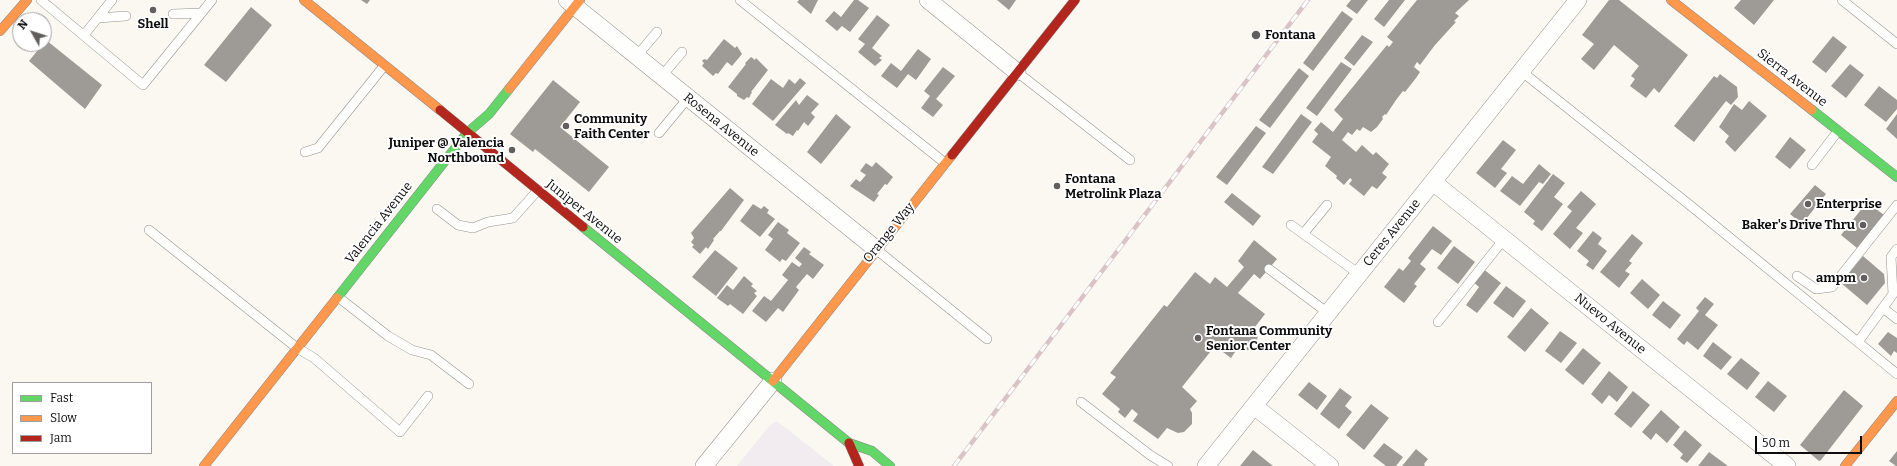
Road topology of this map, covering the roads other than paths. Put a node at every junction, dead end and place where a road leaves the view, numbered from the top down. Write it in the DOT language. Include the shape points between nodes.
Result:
graph roads {
  1 [pos="14,0"];
  2 [pos="41,0"];
  3 [pos="112,0"];
  4 [pos="304,0"];
  5 [pos="740,0"];
  6 [pos="928,0"];
  7 [pos="1074,0"];
  8 [pos="1578,0"];
  9 [pos="1671,0"];
  10 [pos="1842,0"];
  11 [pos="207,1"];
  12 [pos="574,2"];
  13 [pos="24,3"];
  14 [pos="201,13"];
  15 [pos="173,14"];
  16 [pos="126,16"];
  17 [pos="98,18"];
  18 [pos="0,31"];
  19 [pos="657,32"];
  20 [pos="84,35"];
  21 [pos="1897,44"];
  22 [pos="682,52"];
  23 [pos="636,57"];
  24 [pos="384,66"];
  25 [pos="1521,71"];
  26 [pos="1017,72"];
  27 [pos="661,77"];
  28 [pos="688,98"];
  29 [pos="1838,131"];
  30 [pos="467,133"];
  31 [pos="659,134"];
  32 [pos="305,152"];
  33 [pos="1130,160"];
  34 [pos="945,163"];
  35 [pos="1812,165"];
  36 [pos="1897,177"];
  37 [pos="1432,182"];
  38 [pos="538,190"];
  39 [pos="1327,205"];
  40 [pos="1897,205"];
  41 [pos="437,209"];
  42 [pos="1291,225"];
  43 [pos="149,230"];
  44 [pos="1303,234"];
  45 [pos="1504,239"];
  46 [pos="876,249"];
  47 [pos="1897,249"];
  48 [pos="1269,269"];
  49 [pos="1359,274"];
  50 [pos="1797,276"];
  51 [pos="338,297"];
  52 [pos="1883,308"];
  53 [pos="1328,313"];
  54 [pos="1897,319"];
  55 [pos="1438,322"];
  56 [pos="987,339"];
  57 [pos="1858,342"];
  58 [pos="297,348"];
  59 [pos="1897,374"];
  60 [pos="772,381"];
  61 [pos="469,384"];
  62 [pos="428,396"];
  63 [pos="1897,401"];
  64 [pos="1081,402"];
  65 [pos="1254,406"];
  66 [pos="849,443"];
  67 [pos="204,466"];
  68 [pos="704,466"];
  69 [pos="859,466"];
  70 [pos="890,466"];
  71 [pos="1168,466"];
  72 [pos="1206,466"];
  73 [pos="1330,466"];
  74 [pos="1787,466"];
  75 [pos="1845,466"];
  1 -- 13 [label="lane"];
  2 -- 20 [label="lane"];
  3 -- 17 [label="lane"];
  4 -- 24 [label="street, Juniper Avenue"];
  5 -- 34 [label="lane"];
  6 -- 26 [label="street"];
  7 -- 26 [label="street, Orange Way"];
  8 -- 25 [label="street, Ceres Avenue"];
  9 -- 29 [label="street, Sierra Avenue"];
  10 -- 21 [label="lane"];
  11 -- 14 [label="lane"];
  12 -- 23 [label="street, Rosena Avenue"];
  12 -- 30 [label="street, Valencia Avenue" via="489,114"];
  13 -- 18 [label="street"];
  14 -- 15 [label="lane"];
  14 -- 20 [label="lane" via="143,85"];
  16 -- 17 [label="lane"];
  17 -- 20 [label="lane"];
  19 -- 23 [label="lane"];
  22 -- 27 [label="lane"];
  23 -- 27 [label="street, Rosena Avenue"];
  24 -- 30 [label="street, Juniper Avenue"];
  24 -- 32 [label="lane" via="318,148"];
  25 -- 37 [label="street, Ceres Avenue"];
  25 -- 57 [label="lane"];
  26 -- 33 [label="lane"];
  26 -- 34 [label="street, Orange Way"];
  27 -- 28 [label="street, Rosena Avenue"];
  28 -- 31 [label="lane"];
  28 -- 46 [label="street, Rosena Avenue"];
  29 -- 35 [label="lane"];
  29 -- 36 [label="street, Sierra Avenue"];
  30 -- 38 [label="street, Juniper Avenue"];
  30 -- 51 [label="street, Valencia Avenue"];
  34 -- 46 [label="street, Orange Way"];
  37 -- 45 [label="street, Nuevo Avenue"];
  37 -- 49 [label="street, Ceres Avenue"];
  38 -- 41 [label="lane" via="513,218 488,222 473,228 458,225"];
  38 -- 60 [label="street, Juniper Avenue"];
  39 -- 44 [label="lane"];
  40 -- 50 [label="lane" via="1832,287 1816,289"];
  42 -- 44 [label="lane"];
  43 -- 58 [label="lane"];
  44 -- 49 [label="lane"];
  45 -- 55 [label="lane"];
  45 -- 74 [label="street, Nuevo Avenue"];
  46 -- 56 [label="lane"];
  46 -- 60 [label="street, Orange Way"];
  47 -- 52 [label="lane" via="1891,256 1893,294"];
  48 -- 53 [label="lane"];
  49 -- 53 [label="street, Ceres Avenue"];
  51 -- 58 [label="street, Valencia Avenue"];
  51 -- 61 [label="lane" via="394,340 412,350 431,355"];
  52 -- 54 [label="lane"];
  52 -- 57 [label="lane"];
  53 -- 65 [label="street, Ceres Avenue"];
  57 -- 59 [label="lane"];
  58 -- 62 [label="lane" via="314,358 400,432"];
  58 -- 67 [label="street, Valencia Avenue"];
  60 -- 66 [label="street, Juniper Avenue"];
  60 -- 68 [label="street, Orange Way"];
  63 -- 75 [label="street"];
  64 -- 71 [label="lane"];
  65 -- 72 [label="street, Ceres Avenue"];
  65 -- 73 [label="street"];
  66 -- 69 [label="street, Juniper Avenue"];
  66 -- 70 [label="street, Juniper Avenue" via="872,451"];
}
